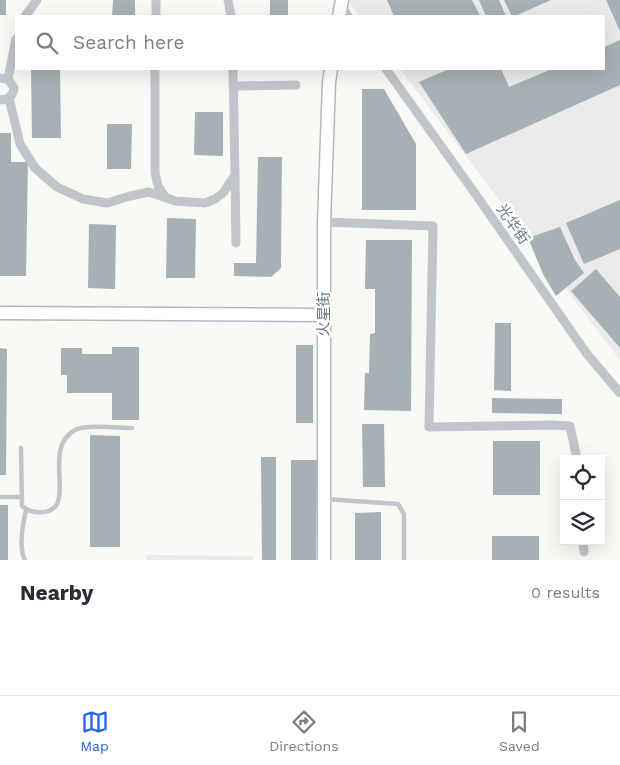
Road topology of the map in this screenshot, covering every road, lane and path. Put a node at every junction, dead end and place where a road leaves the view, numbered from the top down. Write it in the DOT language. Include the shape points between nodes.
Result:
graph roads {
  1 [pos="37,0"];
  2 [pos="156,0"];
  3 [pos="228,0"];
  4 [pos="26,15"];
  5 [pos="156,15"];
  6 [pos="231,15"];
  7 [pos="15,42"];
  8 [pos="155,70"];
  9 [pos="233,70"];
  10 [pos="331,70"];
  11 [pos="387,70"];
  12 [pos="4,78"];
  13 [pos="296,85"];
  14 [pos="234,86"];
  15 [pos="4,99"];
  16 [pos="235,175"];
  17 [pos="166,198"];
  18 [pos="324,222"];
  19 [pos="236,243"];
  20 [pos="0,313"];
  21 [pos="323,316"];
  22 [pos="620,393"];
  23 [pos="132,428"];
  24 [pos="20,448"];
  25 [pos="576,455"];
  26 [pos="0,497"];
  27 [pos="22,497"];
  28 [pos="324,499"];
  29 [pos="26,510"];
  30 [pos="583,545"];
  31 [pos="584,552"];
  32 [pos="24,560"];
  33 [pos="324,560"];
  34 [pos="404,560"];
  1 -- 4 [label="street"];
  2 -- 5 [label="street"];
  3 -- 6 [label="street"];
  7 -- 12 [label="street"];
  8 -- 17 [label="street" via="155,173"];
  9 -- 14 [label="street"];
  10 -- 18 [label="street, 火星街"];
  11 -- 22 [label="street, 光华街" via="587,354"];
  12 -- 15 [label="street" via="14,88"];
  13 -- 14 [label="street"];
  14 -- 16 [label="street"];
  15 -- 17 [label="street" via="20,144 36,168 57,187 83,199 107,202 149,192"];
  16 -- 17 [label="street" via="223,194 215,199 205,202"];
  16 -- 19 [label="street"];
  18 -- 21 [label="street, 火星街"];
  18 -- 25 [label="street" via="433,226 429,427 570,426"];
  20 -- 21 [label="street"];
  21 -- 28 [label="street, 火星街"];
  23 -- 29 [label="lane" via="74,430 60,450 59,500 48,511 36,513"];
  24 -- 27 [label="lane"];
  26 -- 27 [label="lane"];
  27 -- 29 [label="lane" via="22,506"];
  28 -- 33 [label="street, 火星街"];
  28 -- 34 [label="lane" via="398,504 404,514"];
  29 -- 32 [label="lane" via="21,548"];
  30 -- 31 [label="street"];
}
